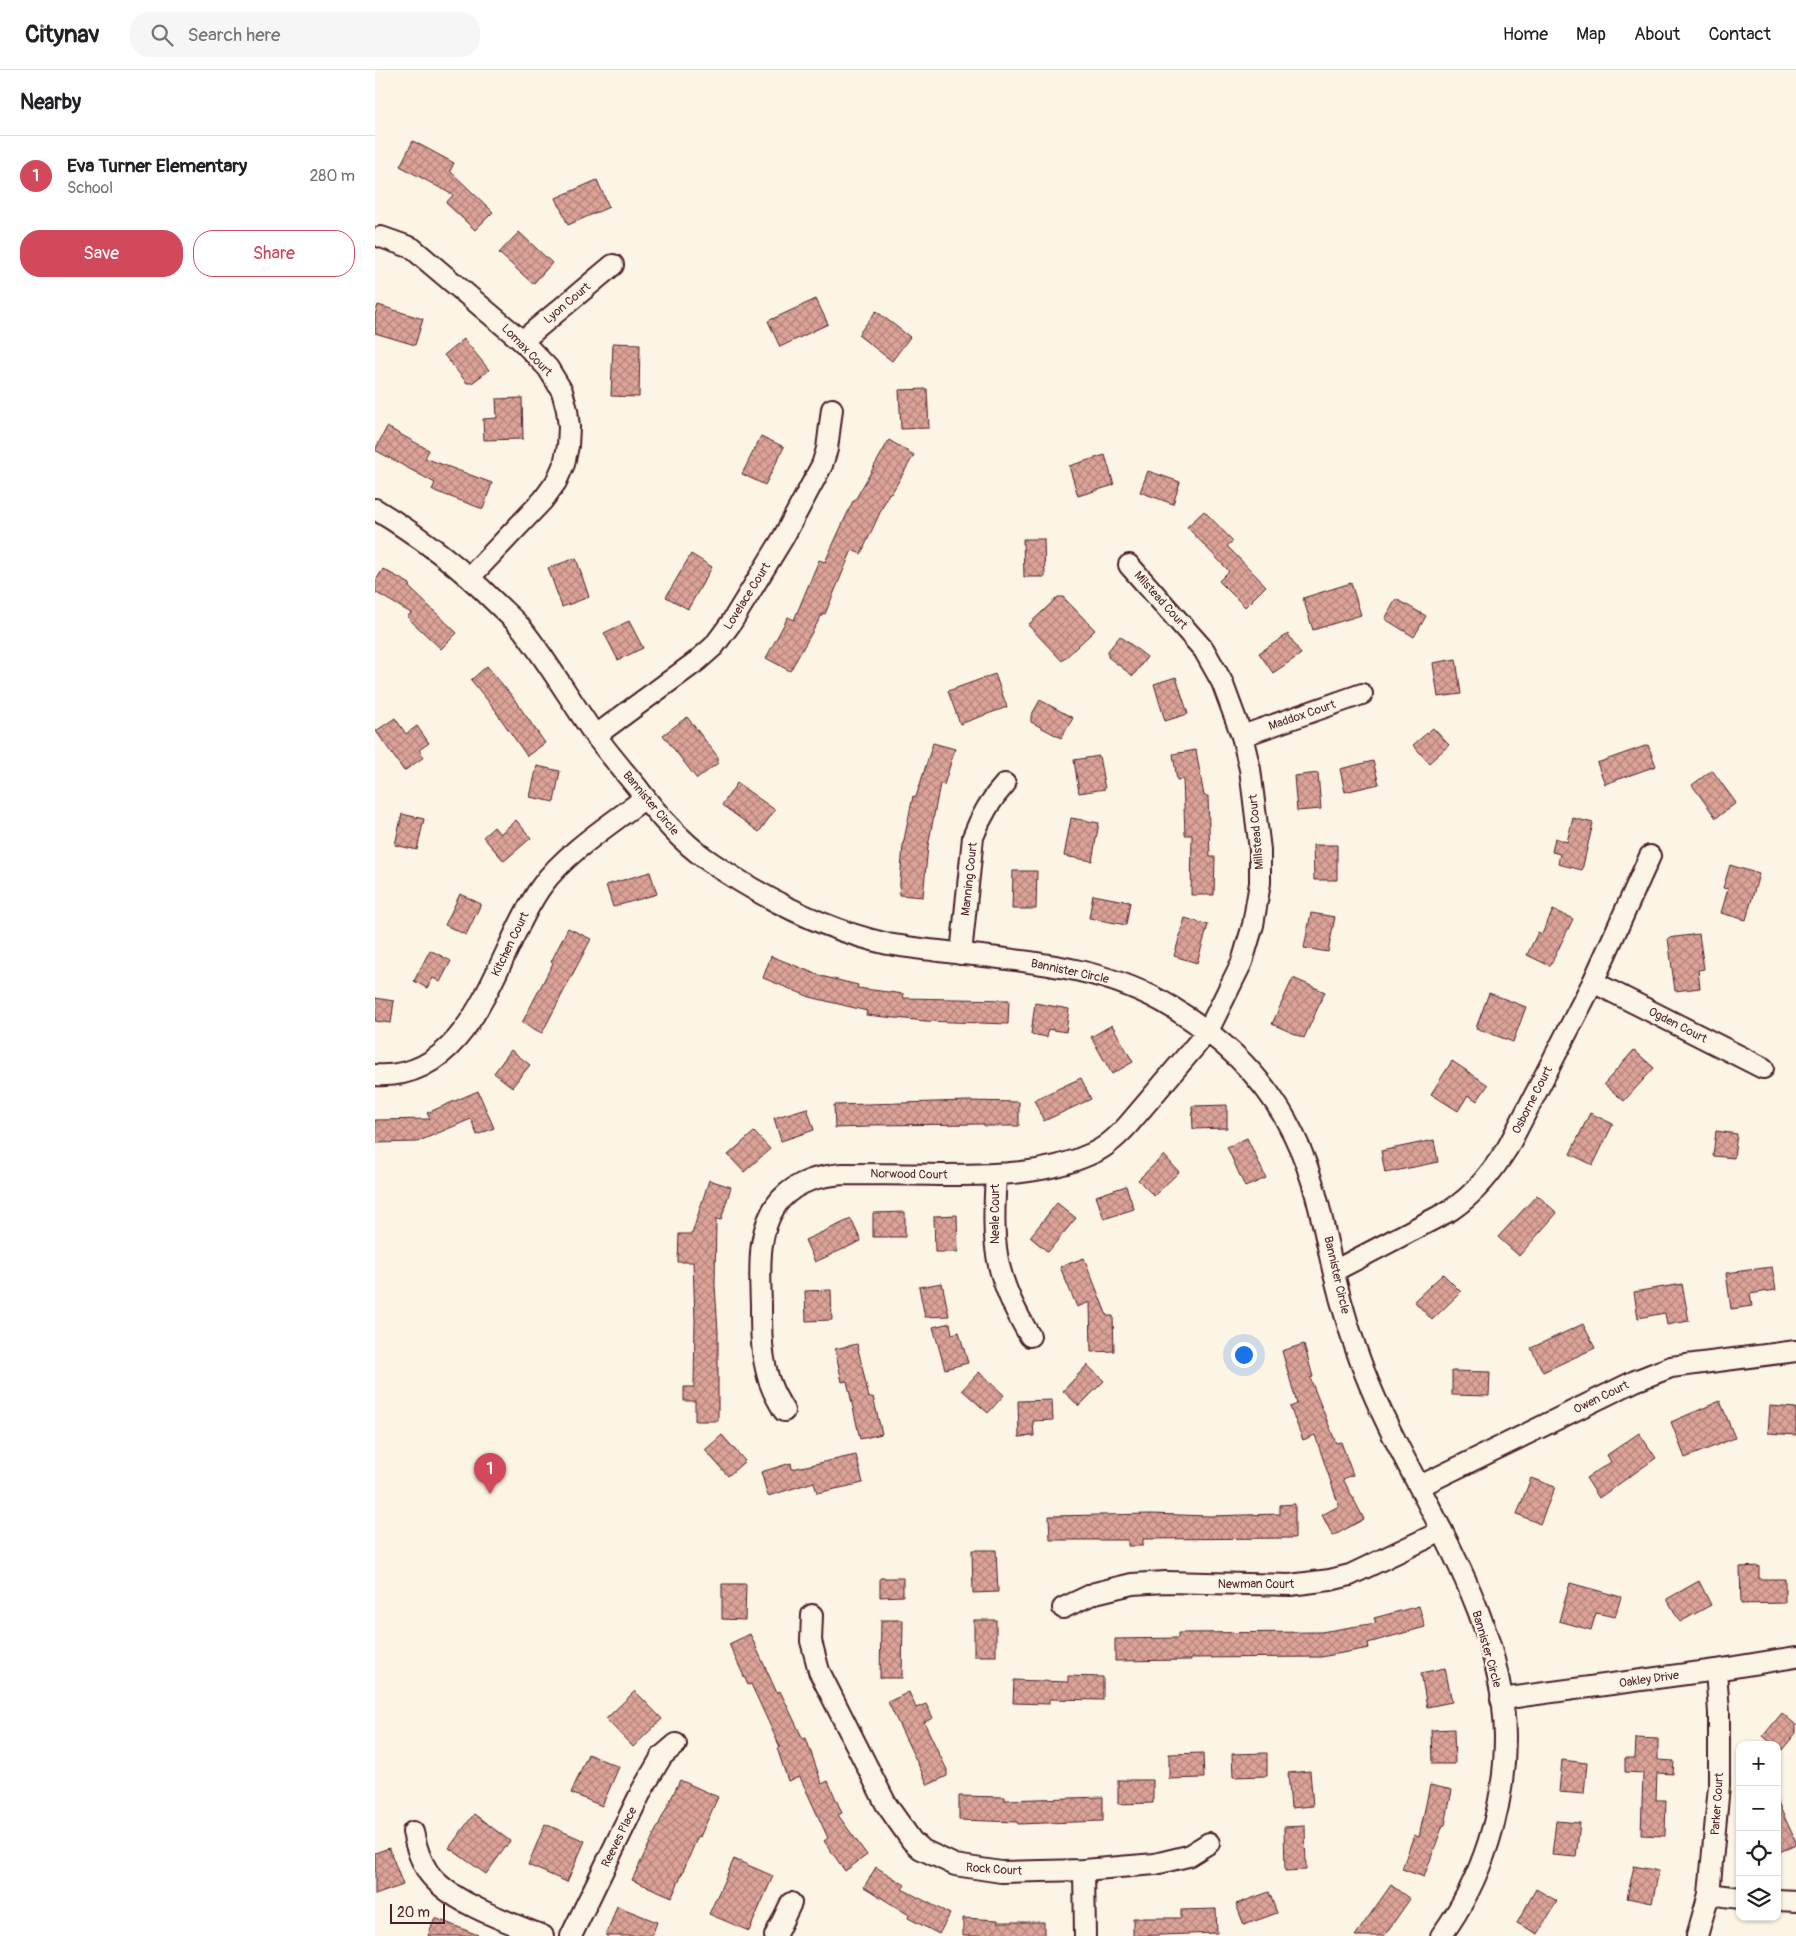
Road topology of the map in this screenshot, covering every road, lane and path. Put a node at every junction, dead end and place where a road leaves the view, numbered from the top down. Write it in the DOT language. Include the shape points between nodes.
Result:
graph roads {
  1 [pos="381,236"];
  2 [pos="613,265"];
  3 [pos="522,341"];
  4 [pos="832,409"];
  5 [pos="375,509"];
  6 [pos="1129,565"];
  7 [pos="470,577"];
  8 [pos="1192,636"];
  9 [pos="1361,694"];
  10 [pos="595,736"];
  11 [pos="1242,736"];
  12 [pos="1005,784"];
  13 [pos="645,798"];
  14 [pos="1650,856"];
  15 [pos="961,954"];
  16 [pos="1593,982"];
  17 [pos="1208,1031"];
  18 [pos="1763,1068"];
  19 [pos="375,1076"];
  20 [pos="996,1175"];
  21 [pos="1334,1271"];
  22 [pos="1030,1336"];
  23 [pos="1796,1351"];
  24 [pos="784,1411"];
  25 [pos="1420,1486"];
  26 [pos="1442,1531"];
  27 [pos="1063,1608"];
  28 [pos="812,1615"];
  29 [pos="1796,1657"];
  30 [pos="1716,1670"];
  31 [pos="1501,1699"];
  32 [pos="676,1744"];
  33 [pos="413,1832"];
  34 [pos="1209,1843"];
  35 [pos="1083,1870"];
  36 [pos="1709,1894"];
  37 [pos="1736,1897"];
  38 [pos="1781,1900"];
  39 [pos="1796,1901"];
  40 [pos="791,1903"];
  41 [pos="543,1936"];
  42 [pos="571,1936"];
  43 [pos="775,1936"];
  44 [pos="1085,1936"];
  45 [pos="1441,1936"];
  46 [pos="1697,1936"];
  1 -- 3 [label="street, Lomax Court" via="412,248"];
  2 -- 3 [label="street, Lyon Court"];
  3 -- 7 [label="street, Lomax Court" via="548,368 562,391 569,427 568,446 556,482 543,500"];
  4 -- 10 [label="street, Lovelace Court" via="822,465 731,624 697,661"];
  5 -- 7 [label="street, Bannister Circle"];
  6 -- 8 [label="street, Milstead Court"];
  7 -- 10 [label="street, Bannister Circle" via="521,627"];
  8 -- 11 [label="street, Millstead Court" via="1213,664"];
  9 -- 11 [label="street, Maddox Court"];
  10 -- 13 [label="street, Bannister Circle"];
  11 -- 17 [label="street, Millstead Court" via="1258,827 1260,883 1253,925 1242,962"];
  12 -- 15 [label="street, Manning Court" via="979,819 973,837"];
  13 -- 15 [label="street, Bannister Circle" via="682,840 706,859 789,909 831,927 891,944"];
  13 -- 19 [label="street, Kitchen Court" via="599,833 541,886 467,1028 457,1040 416,1069"];
  14 -- 16 [label="street, Osborne Court"];
  15 -- 17 [label="street, Bannister Circle" via="1058,966 1112,979 1150,995"];
  16 -- 18 [label="street, Ogden Court"];
  16 -- 21 [label="street, Osborne Court" via="1507,1147 1479,1186 1451,1210"];
  17 -- 20 [label="street, Norwood Court" via="1128,1125 1104,1146 1066,1164"];
  17 -- 21 [label="street, Bannister Circle" via="1241,1059 1265,1087 1302,1150 1315,1186"];
  20 -- 22 [label="street, Neale Court" via="994,1238 997,1260 1003,1284"];
  20 -- 24 [label="street, Norwood Court" via="835,1174 804,1182 780,1200 771,1214 760,1255 761,1346 771,1387"];
  21 -- 25 [label="street, Bannister Circle" via="1364,1372"];
  23 -- 25 [label="street, Owen Court" via="1671,1367 1635,1381"];
  25 -- 26 [label="street, Bannister Circle"];
  26 -- 27 [label="street, Newman Court" via="1350,1575 1330,1580 1290,1584 1132,1584 1095,1593"];
  26 -- 31 [label="street, Bannister Circle" via="1483,1626"];
  28 -- 35 [label="street, Rock Court" via="811,1641 819,1671 887,1804 912,1841 945,1861 979,1870"];
  29 -- 30 [label="street, Oakley Drive"];
  30 -- 31 [label="street, Oakley Drive"];
  30 -- 36 [label="street, Parker Court" via="1719,1786"];
  31 -- 45 [label="street, Bannister Circle" via="1505,1737 1502,1779 1491,1835 1472,1884"];
  32 -- 42 [label="street, Reeves Place" via="662,1756 642,1790"];
  33 -- 41 [label="street" via="421,1860 442,1887 485,1912"];
  34 -- 35 [label="street, Rock Court" via="1175,1860"];
  35 -- 44 [label="street"];
  36 -- 37 [label="street"];
  36 -- 46 [label="street, Parker Court"];
  38 -- 39 [label="street"];
  40 -- 43 [label="street"];
}
